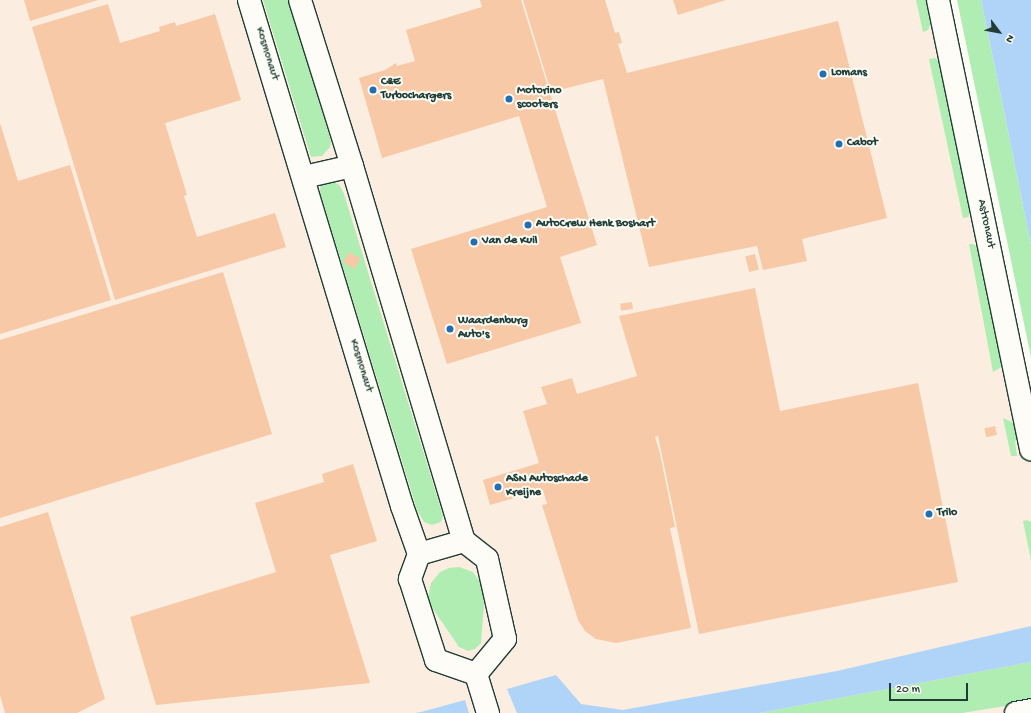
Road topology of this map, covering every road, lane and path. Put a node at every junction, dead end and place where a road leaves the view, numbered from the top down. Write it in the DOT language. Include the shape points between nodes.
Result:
graph roads {
  1 [pos="249,0"];
  2 [pos="300,0"];
  3 [pos="938,0"];
  4 [pos="352,166"];
  5 [pos="304,178"];
  6 [pos="1031,449"];
  7 [pos="464,541"];
  8 [pos="419,554"];
  9 [pos="479,683"];
  10 [pos="1031,710"];
  11 [pos="488,713"];
  12 [pos="1016,713"];
  1 -- 5 [label="street, Kosmonaut"];
  2 -- 4 [label="street"];
  3 -- 6 [label="street, Astronaut"];
  4 -- 5 [label="street"];
  4 -- 7 [label="street"];
  5 -- 8 [label="street, Kosmonaut" via="402,506"];
  7 -- 8 [label="street"];
  7 -- 9 [label="street" via="486,559 505,639"];
  8 -- 9 [label="street" via="410,579 436,660"];
  9 -- 11 [label="street"];
  10 -- 12 [label="street"];
}
